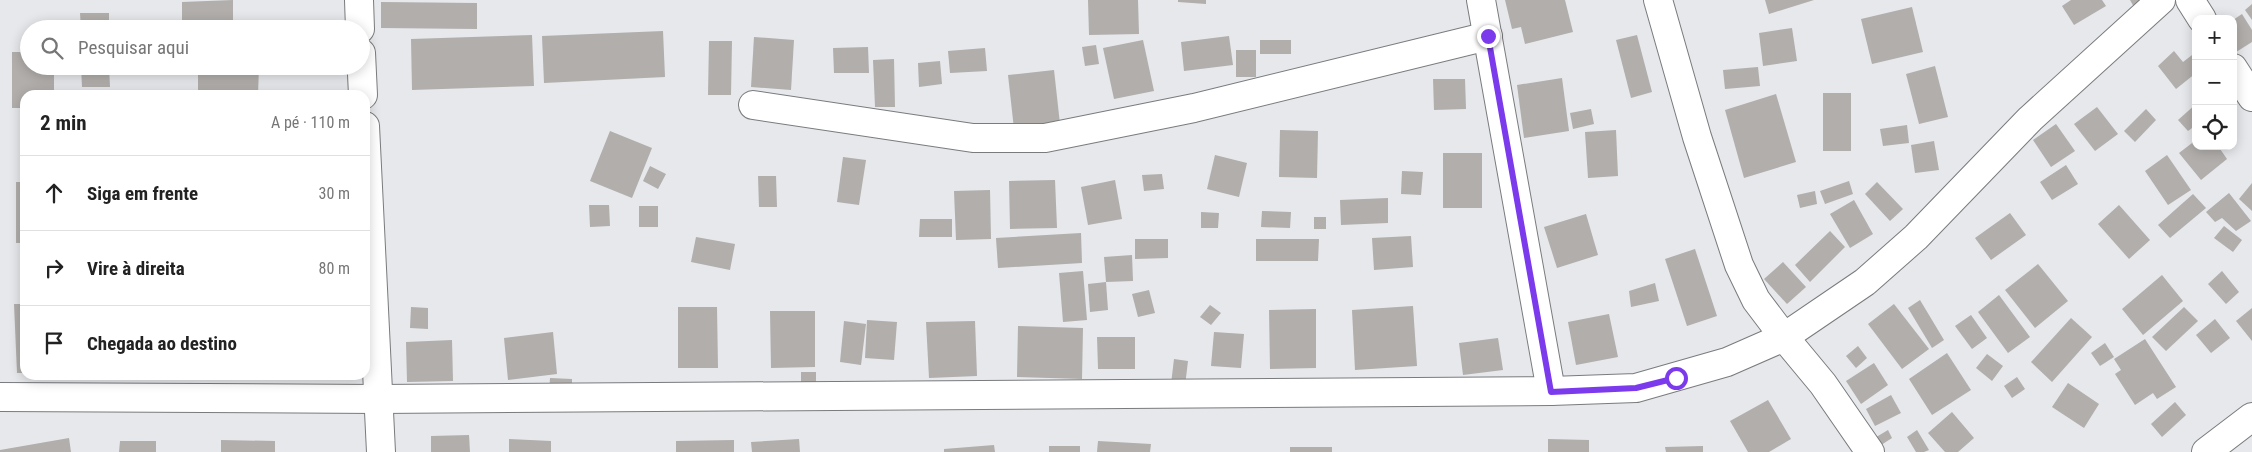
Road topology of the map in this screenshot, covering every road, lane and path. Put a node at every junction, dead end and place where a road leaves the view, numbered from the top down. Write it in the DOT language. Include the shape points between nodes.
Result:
graph roads {
  1 [pos="358,0"];
  2 [pos="1481,0"];
  3 [pos="1658,0"];
  4 [pos="2161,0"];
  5 [pos="2190,0"];
  6 [pos="2199,15"];
  7 [pos="359,20"];
  8 [pos="1488,36"];
  9 [pos="2237,74"];
  10 [pos="362,75"];
  11 [pos="363,90"];
  12 [pos="2252,97"];
  13 [pos="753,104"];
  14 [pos="370,224"];
  15 [pos="1784,337"];
  16 [pos="1551,392"];
  17 [pos="0,397"];
  18 [pos="379,399"];
  19 [pos="2252,418"];
  20 [pos="381,452"];
  21 [pos="1870,452"];
  22 [pos="2206,452"];
  1 -- 7 [label="street"];
  2 -- 8 [label="street"];
  3 -- 15 [label="street" via="1739,265 1756,300"];
  4 -- 15 [label="street" via="2030,118 1909,243 1866,282"];
  5 -- 6 [label="street"];
  8 -- 13 [label="street" via="1126,124 1045,138 973,138"];
  8 -- 16 [label="street"];
  9 -- 12 [label="street"];
  10 -- 11 [label="street"];
  14 -- 18 [label="street"];
  15 -- 16 [label="street" via="1727,362 1636,388"];
  15 -- 21 [label="street" via="1824,384"];
  16 -- 18 [label="street"];
  17 -- 18 [label="street"];
  18 -- 20 [label="street"];
  19 -- 22 [label="street"];
}
